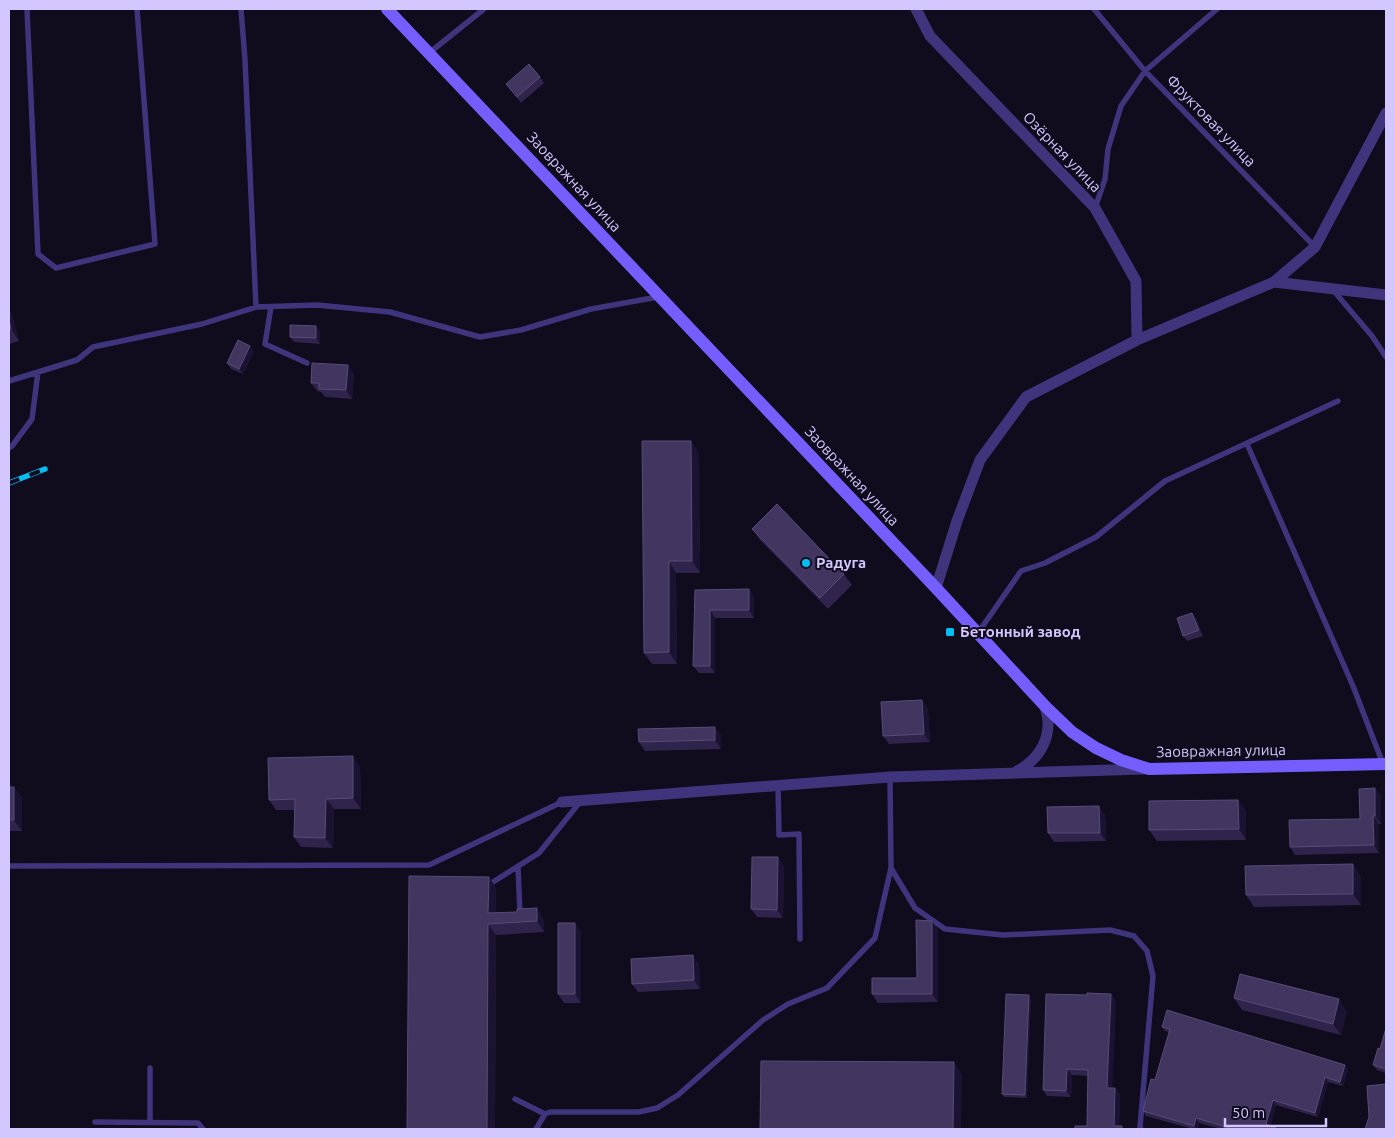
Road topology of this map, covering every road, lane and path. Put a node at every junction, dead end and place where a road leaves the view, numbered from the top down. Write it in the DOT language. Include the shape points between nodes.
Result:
graph roads {
  1 [pos="26,9"];
  2 [pos="137,9"];
  3 [pos="241,9"];
  4 [pos="387,9"];
  5 [pos="484,9"];
  6 [pos="916,9"];
  7 [pos="1094,9"];
  8 [pos="1216,9"];
  9 [pos="428,53"];
  10 [pos="1145,71"];
  11 [pos="1386,113"];
  12 [pos="1095,208"];
  13 [pos="1315,247"];
  14 [pos="1274,282"];
  15 [pos="1333,290"];
  16 [pos="660,296"];
  17 [pos="1386,296"];
  18 [pos="256,307"];
  19 [pos="271,307"];
  20 [pos="1137,340"];
  21 [pos="1386,358"];
  22 [pos="307,363"];
  23 [pos="38,372"];
  24 [pos="9,381"];
  25 [pos="1338,401"];
  26 [pos="1247,444"];
  27 [pos="9,448"];
  28 [pos="936,588"];
  29 [pos="978,633"];
  30 [pos="1045,706"];
  31 [pos="1385,764"];
  32 [pos="1149,769"];
  33 [pos="1013,773"];
  34 [pos="890,777"];
  35 [pos="778,785"];
  36 [pos="582,800"];
  37 [pos="562,802"];
  38 [pos="9,866"];
  39 [pos="518,867"];
  40 [pos="891,868"];
  41 [pos="493,882"];
  42 [pos="520,914"];
  43 [pos="800,939"];
  44 [pos="150,1068"];
  45 [pos="515,1099"];
  46 [pos="545,1114"];
  47 [pos="95,1122"];
  48 [pos="150,1122"];
  49 [pos="203,1129"];
  50 [pos="536,1129"];
  51 [pos="1140,1129"];
  1 -- 2 [label="lane" via="38,254 56,268 155,244"];
  3 -- 18 [label="lane"];
  4 -- 9 [label="street, Заовражная улица"];
  5 -- 9 [label="lane"];
  6 -- 12 [label="street, Озёрная улица" via="930,36"];
  7 -- 10 [label="lane, Фруктовая улица"];
  8 -- 10 [label="lane"];
  9 -- 16 [label="street, Заовражная улица"];
  10 -- 12 [label="lane" via="1121,106 1108,149 1105,179"];
  10 -- 13 [label="lane, Фруктовая улица"];
  11 -- 13 [label="street"];
  12 -- 20 [label="street, Озёрная улица" via="1136,281"];
  13 -- 14 [label="street"];
  14 -- 15 [label="street"];
  14 -- 20 [label="street"];
  15 -- 17 [label="street"];
  15 -- 21 [label="lane"];
  16 -- 19 [label="lane" via="591,309 521,330 480,338 390,312 317,305"];
  16 -- 28 [label="street, Заовражная улица"];
  18 -- 19 [label="lane"];
  18 -- 23 [label="lane" via="202,324 94,347 77,360"];
  19 -- 22 [label="lane" via="265,344"];
  20 -- 28 [label="street" via="1026,397 980,460"];
  23 -- 24 [label="lane"];
  23 -- 27 [label="lane" via="32,418"];
  25 -- 26 [label="lane"];
  26 -- 29 [label="lane" via="1165,481 1096,537 1045,563 1021,571"];
  26 -- 31 [label="lane"];
  28 -- 29 [label="street, Заовражная улица"];
  29 -- 30 [label="street, Заовражная улица"];
  30 -- 32 [label="street, Заовражная улица" via="1072,732 1096,748"];
  30 -- 33 [label="street" via="1046,740 1026,767"];
  31 -- 32 [label="street, Заовражная улица"];
  32 -- 33 [label="street"];
  33 -- 34 [label="street"];
  34 -- 35 [label="street"];
  34 -- 40 [label="lane"];
  35 -- 36 [label="street"];
  35 -- 43 [label="lane" via="779,835 799,834"];
  36 -- 37 [label="street"];
  36 -- 39 [label="lane" via="539,853"];
  37 -- 38 [label="lane" via="429,865"];
  39 -- 41 [label="lane"];
  39 -- 42 [label="lane"];
  40 -- 46 [label="lane" via="875,938 826,988 788,1004 764,1020 678,1095 657,1108 639,1112"];
  40 -- 51 [label="lane" via="915,908 945,929 1003,934 1110,930 1134,936 1147,951 1153,976"];
  44 -- 48 [label="lane"];
  45 -- 46 [label="lane"];
  46 -- 50 [label="lane"];
  47 -- 48 [label="lane"];
  48 -- 49 [label="lane" via="198,1123"];
}
